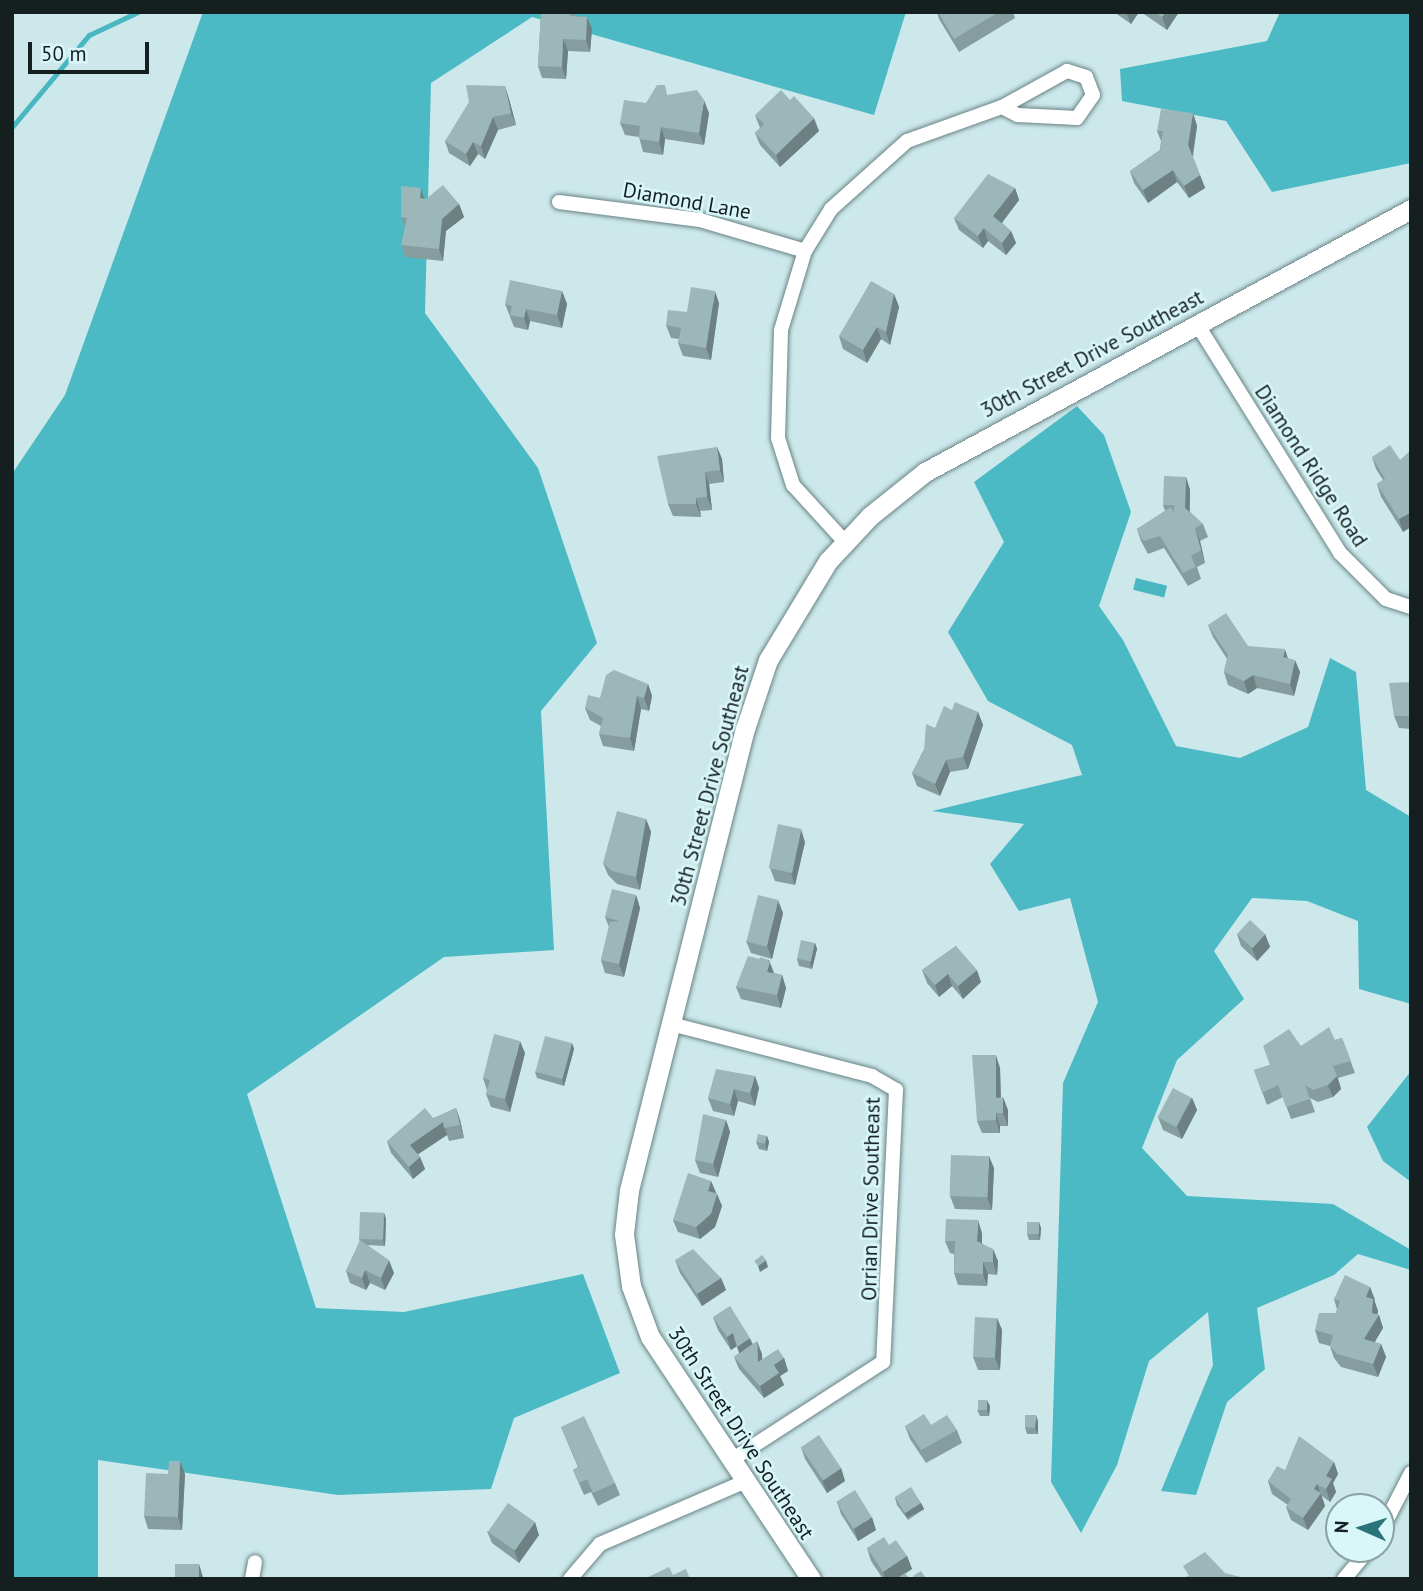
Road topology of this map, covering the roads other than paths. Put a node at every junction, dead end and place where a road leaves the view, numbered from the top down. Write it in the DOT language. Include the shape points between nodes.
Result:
graph roads {
  1 [pos="1002,107"];
  2 [pos="559,202"];
  3 [pos="1411,209"];
  4 [pos="805,251"];
  5 [pos="1197,324"];
  6 [pos="845,542"];
  7 [pos="1411,607"];
  8 [pos="671,1024"];
  9 [pos="730,1461"];
  10 [pos="1411,1473"];
  11 [pos="744,1482"];
  12 [pos="1395,1504"];
  13 [pos="256,1562"];
  14 [pos="1357,1563"];
  15 [pos="252,1579"];
  16 [pos="570,1579"];
  17 [pos="811,1579"];
  18 [pos="1344,1579"];
  1 -- 1 [label="street" via="1018,115 1077,118 1093,95 1086,77 1067,71"];
  1 -- 4 [label="street" via="907,141 831,209"];
  2 -- 4 [label="street, Diamond Lane" via="700,220"];
  3 -- 5 [label="main road, 30th Street Drive Southeast"];
  4 -- 6 [label="street" via="781,330 778,438 793,485"];
  5 -- 6 [label="main road, 30th Street Drive Southeast" via="955,453 895,495"];
  5 -- 7 [label="street, Diamond Ridge Road" via="1340,553 1391,602"];
  6 -- 8 [label="main road, 30th Street Drive Southeast" via="792,615 756,691"];
  8 -- 9 [label="main road, 30th Street Drive Southeast" via="629,1190 626,1260 650,1337"];
  8 -- 9 [label="street, Orrian Drive Southeast" via="872,1076 896,1090 883,1362"];
  9 -- 11 [label="main road, 30th Street Drive Southeast"];
  10 -- 12 [label="street"];
  11 -- 16 [label="street" via="600,1544"];
  11 -- 17 [label="main road, 30th Street Drive Southeast"];
  13 -- 15 [label="street"];
  14 -- 18 [label="street"];
}
